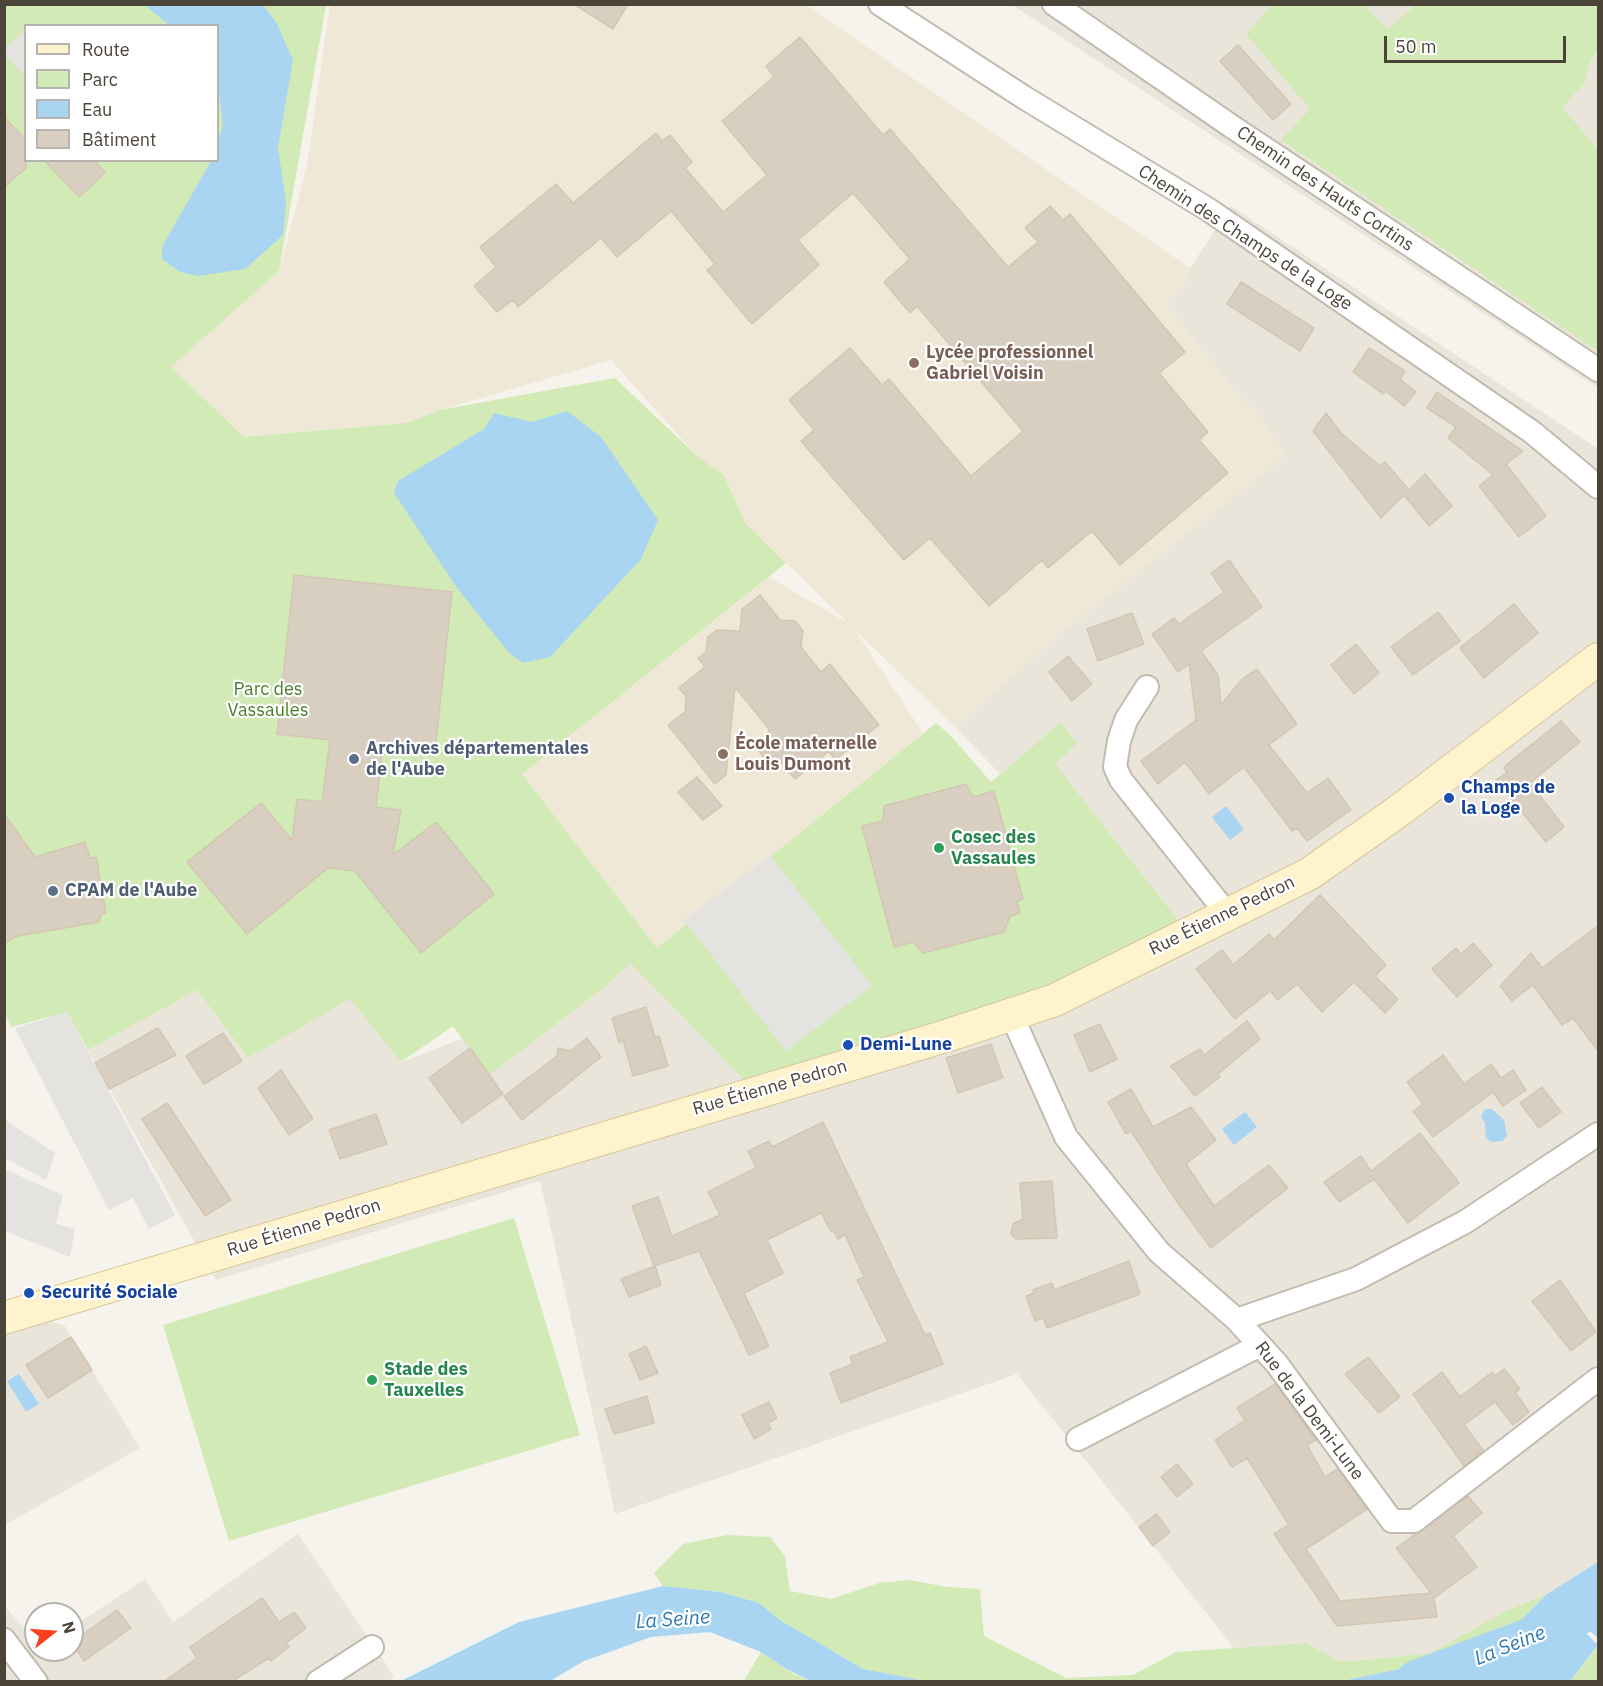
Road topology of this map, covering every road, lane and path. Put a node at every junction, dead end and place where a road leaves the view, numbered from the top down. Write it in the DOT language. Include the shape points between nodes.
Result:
graph roads {
  1 [pos="880,4"];
  2 [pos="1054,4"];
  3 [pos="1599,370"];
  4 [pos="1599,487"];
  5 [pos="1599,659"];
  6 [pos="1147,687"];
  7 [pos="1228,915"];
  8 [pos="1012,1016"];
  9 [pos="1599,1134"];
  10 [pos="4,1318"];
  11 [pos="1237,1320"];
  12 [pos="1260,1345"];
  13 [pos="1599,1379"];
  14 [pos="1078,1439"];
  15 [pos="4,1640"];
  16 [pos="372,1647"];
  17 [pos="36,1682"];
  18 [pos="318,1682"];
  1 -- 4 [label="street, Chemin des Champs de la Loge" via="1209,210 1532,432"];
  2 -- 3 [label="street, Chemin des Hauts Cortins"];
  5 -- 7 [label="street, Rue Étienne Pedron" via="1309,874"];
  6 -- 7 [label="street" via="1126,720 1115,767 1121,780"];
  7 -- 8 [label="street, Rue Étienne Pedron" via="1055,1000"];
  8 -- 10 [label="street, Rue Étienne Pedron"];
  8 -- 11 [label="street, Rue de la Demi-Lune" via="1066,1137 1159,1252"];
  9 -- 11 [label="street" via="1465,1222 1356,1279"];
  11 -- 12 [label="street, Rue de la Demi-Lune"];
  12 -- 13 [label="street, Rue de la Demi-Lune" via="1392,1521 1414,1521"];
  12 -- 14 [label="street"];
  15 -- 17 [label="street"];
  16 -- 18 [label="street"];
}
